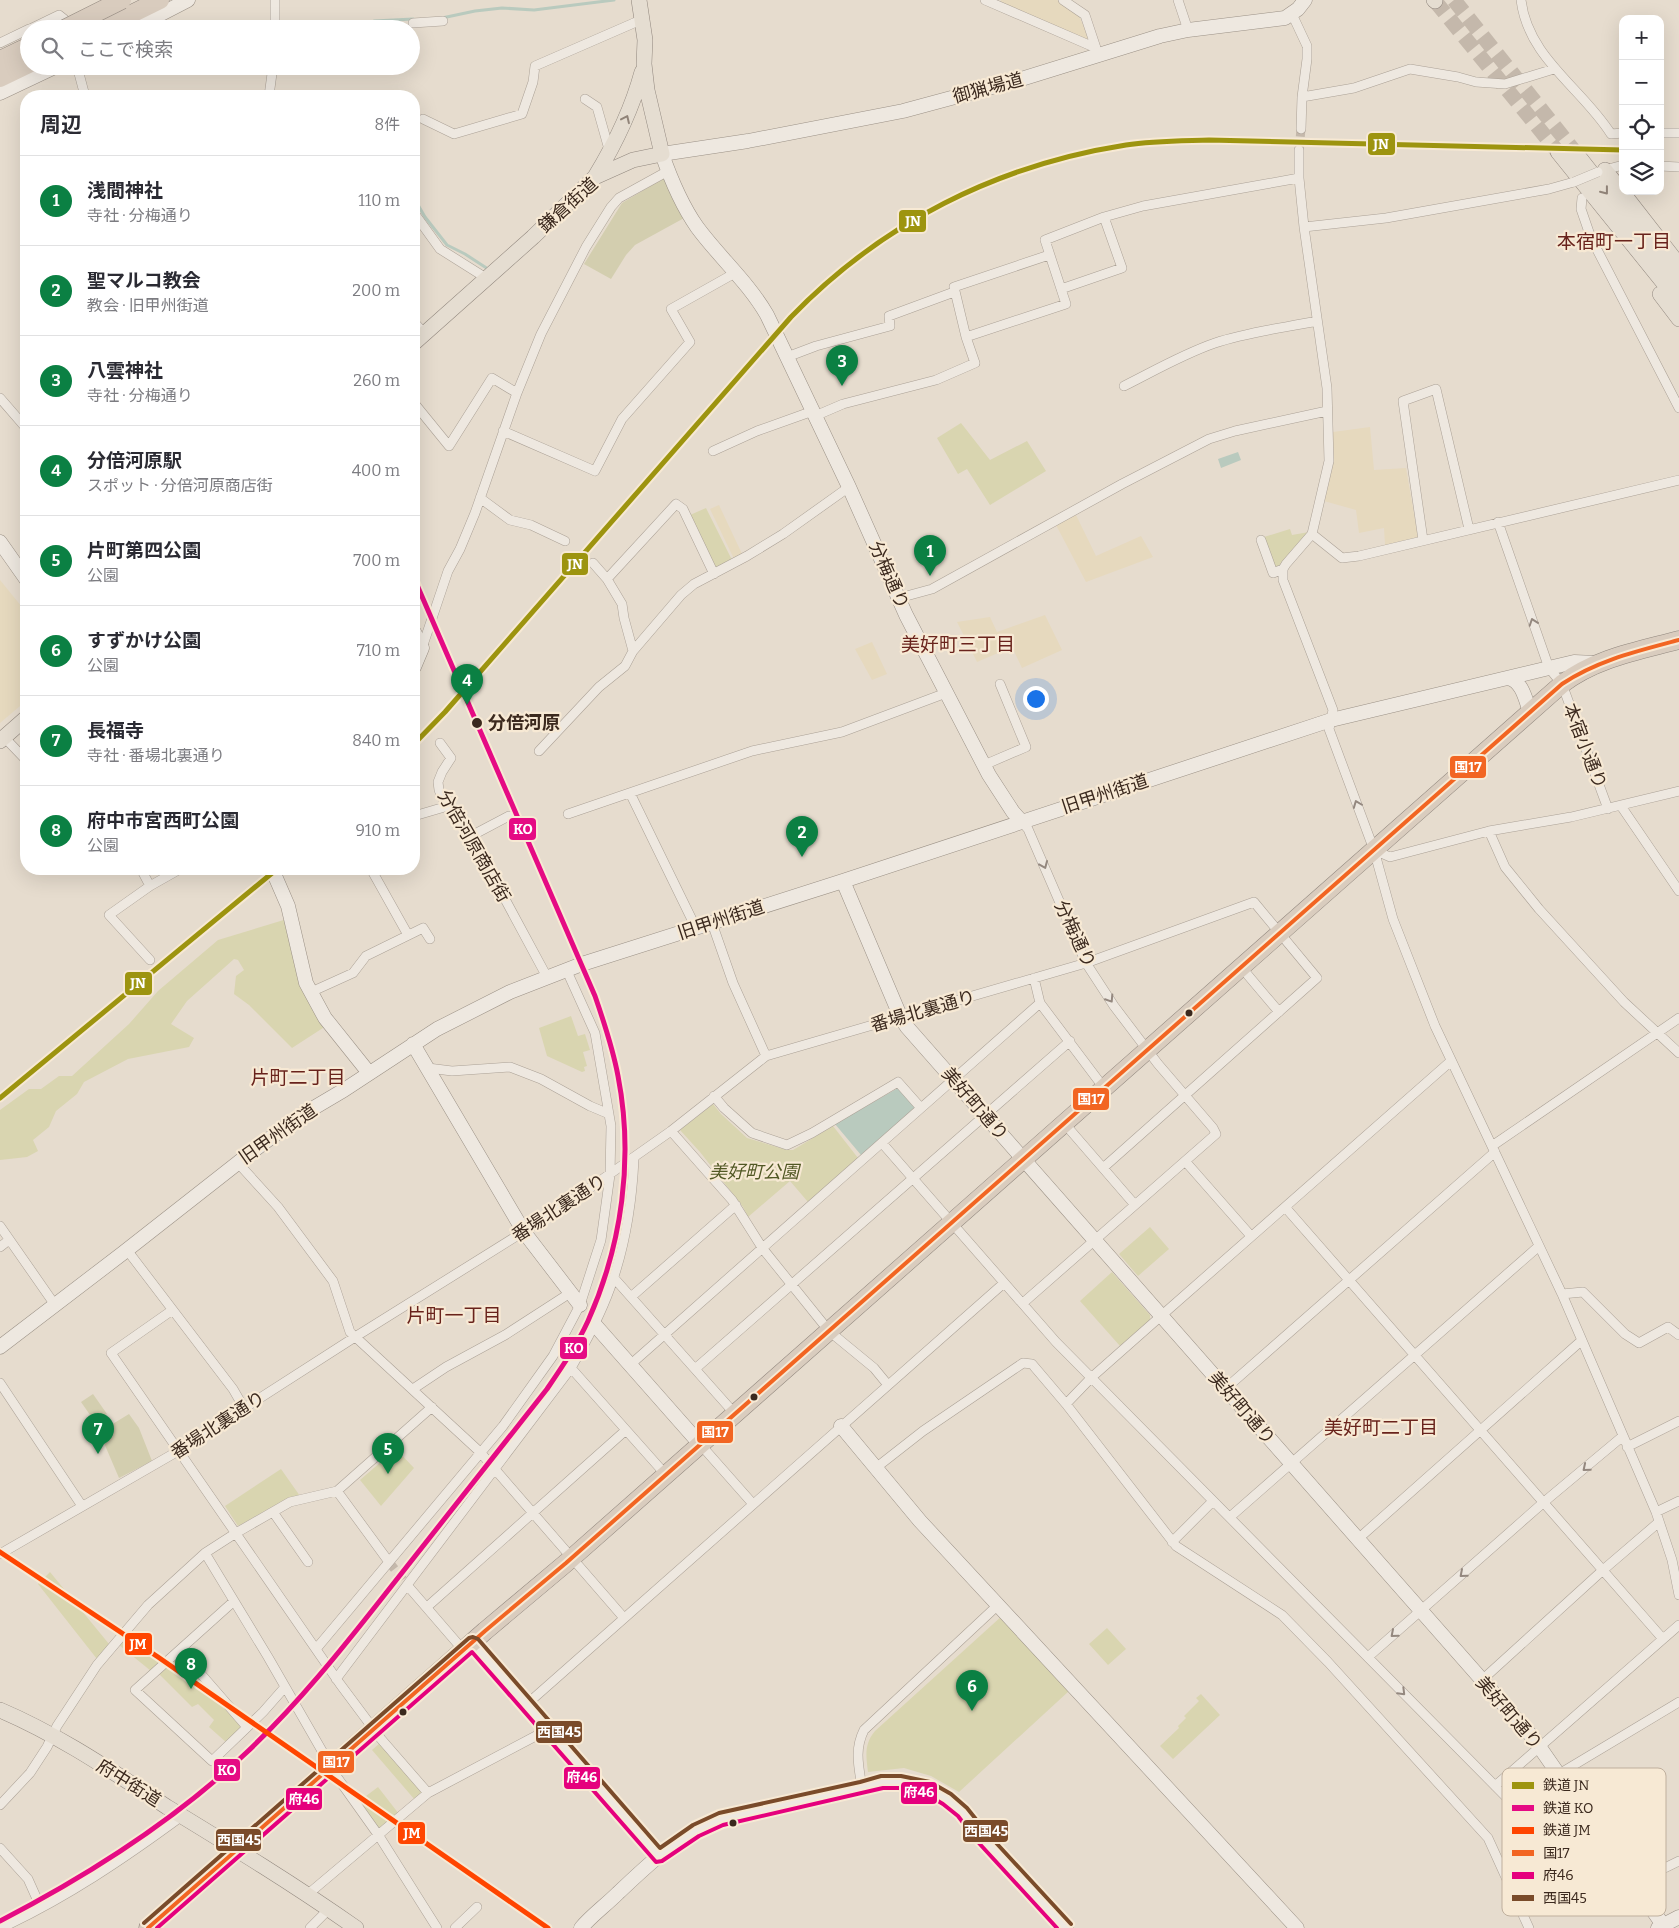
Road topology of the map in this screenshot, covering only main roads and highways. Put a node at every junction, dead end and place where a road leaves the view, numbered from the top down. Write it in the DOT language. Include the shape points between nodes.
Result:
graph roads {
  1 [pos="122,0"];
  2 [pos="160,0"];
  3 [pos="639,0"];
  4 [pos="83,20"];
  5 [pos="120,20"];
  6 [pos="20,50"];
  7 [pos="0,60"];
  8 [pos="644,64"];
  9 [pos="20,68"];
  10 [pos="0,78"];
  11 [pos="1558,152"];
  12 [pos="1575,152"];
  13 [pos="1601,171"];
  14 [pos="595,177"];
  15 [pos="1572,182"];
  16 [pos="1679,265"];
  17 [pos="1679,284"];
  18 [pos="1679,302"];
  19 [pos="1679,319"];
  20 [pos="420,337"];
  21 [pos="1679,640"];
  22 [pos="20,723"];
  23 [pos="2,739"];
  24 [pos="0,1710"];
  25 [pos="238,1850"];
  26 [pos="148,1928"];
  27 [pos="356,1928"];
  1 -- 4 [label="highway, bridge"];
  2 -- 5 [label="highway"];
  3 -- 8 [label="main road" via="645,40"];
  6 -- 7 [label="highway"];
  14 -- 8 [label="main road, one-way" via="632,106"];
  8 -- 14 [label="main road, 鎌倉街道" via="662,154 633,160"];
  9 -- 10 [label="highway"];
  11 -- 18 [label="main road"];
  12 -- 17 [label="main road, one-way"];
  13 -- 16 [label="main road"];
  14 -- 20 [label="main road, 鎌倉街道"];
  15 -- 19 [label="main road"];
  21 -- 25 [label="highway" via="1603,661 1562,684 1240,967 1153,1057 1104,1088"];
  22 -- 23 [label="main road"];
  24 -- 25 [label="main road, 府中街道" via="52,1735"];
  25 -- 26 [label="highway"];
  25 -- 27 [label="main road, 府中街道"];
}
